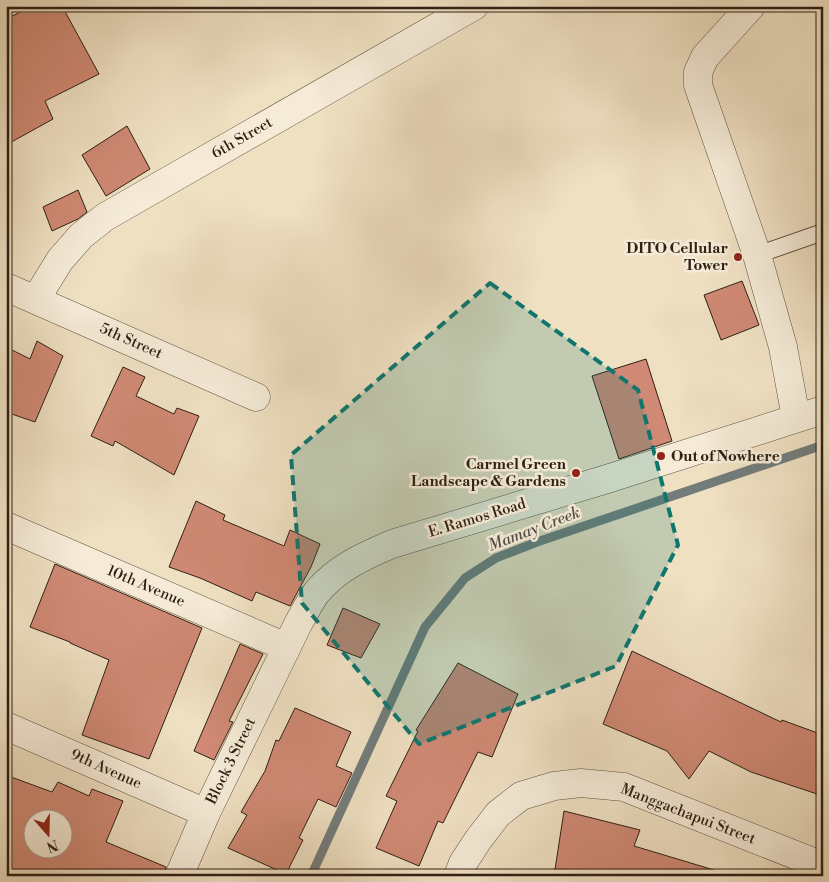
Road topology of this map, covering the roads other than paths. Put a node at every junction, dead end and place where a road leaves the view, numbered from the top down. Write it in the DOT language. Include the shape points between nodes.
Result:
graph roads {
  1 [pos="474,6"];
  2 [pos="751,6"];
  3 [pos="823,232"];
  4 [pos="757,254"];
  5 [pos="6,287"];
  6 [pos="36,299"];
  7 [pos="256,396"];
  8 [pos="823,410"];
  9 [pos="796,418"];
  10 [pos="6,526"];
  11 [pos="286,647"];
  12 [pos="6,726"];
  13 [pos="206,813"];
  14 [pos="823,866"];
  15 [pos="179,876"];
  16 [pos="458,876"];
  1 -- 6 [label="street, 6th Street" via="105,217 81,236 60,260"];
  2 -- 4 [label="street" via="705,56 698,72 698,85"];
  3 -- 4 [label="lane"];
  4 -- 9 [label="street" via="784,347"];
  5 -- 6 [label="street, 5th Street"];
  6 -- 7 [label="street, 5th Street"];
  8 -- 9 [label="street, E. Ramos Road"];
  9 -- 11 [label="street, E. Ramos Road" via="366,555 335,574 317,592"];
  10 -- 11 [label="street, 10th Avenue"];
  11 -- 13 [label="street, Block 3 Street"];
  12 -- 13 [label="street, 9th Avenue"];
  13 -- 15 [label="street, Block 3 Street"];
  14 -- 16 [label="street, Manggachapui Street" via="624,786 581,783 554,786 521,796 498,814 463,863"];
}
